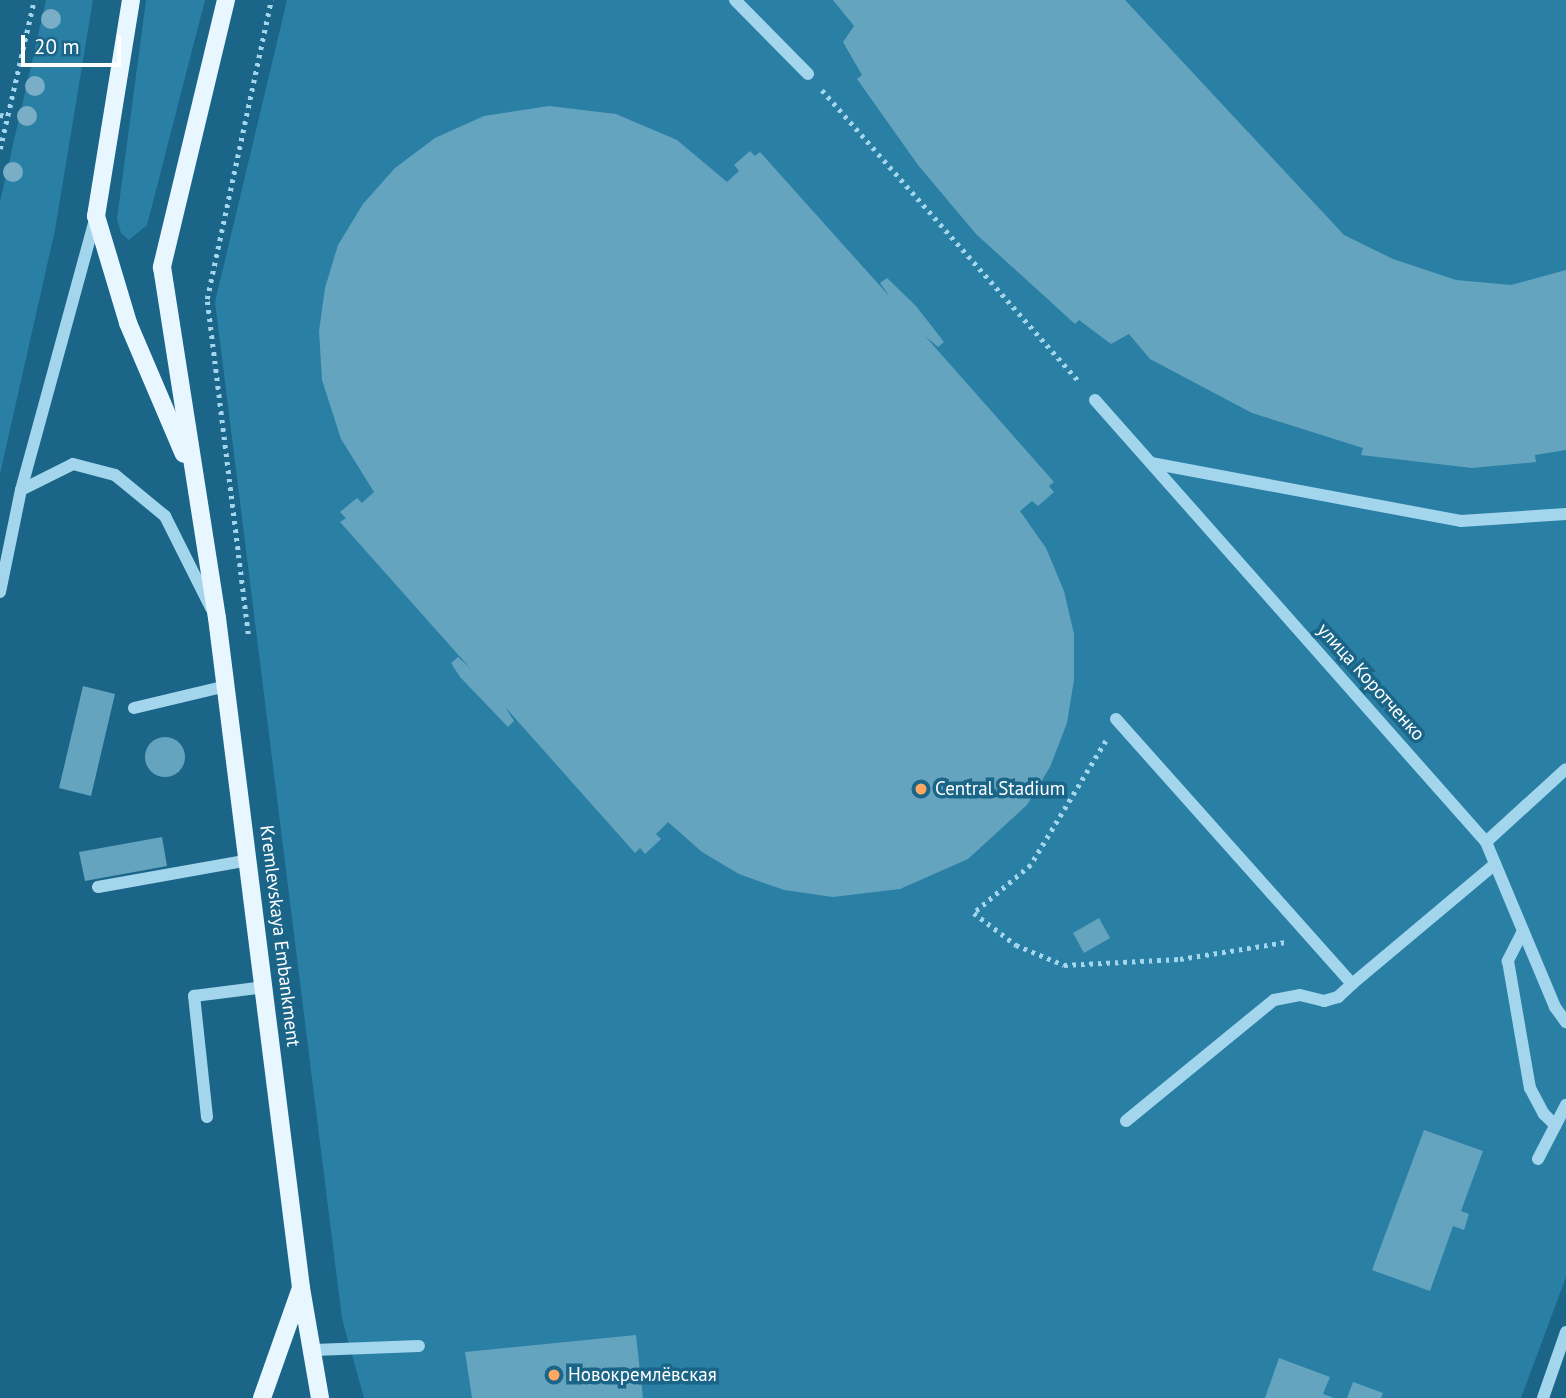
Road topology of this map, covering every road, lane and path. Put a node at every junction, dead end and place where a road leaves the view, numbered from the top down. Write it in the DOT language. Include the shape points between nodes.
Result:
graph roads {
  1 [pos="34,0"];
  2 [pos="131,0"];
  3 [pos="226,0"];
  4 [pos="271,0"];
  5 [pos="735,0"];
  6 [pos="808,74"];
  7 [pos="0,115"];
  8 [pos="8,116"];
  9 [pos="0,149"];
  10 [pos="96,216"];
  11 [pos="1095,400"];
  12 [pos="1151,463"];
  13 [pos="195,480"];
  14 [pos="21,490"];
  15 [pos="1566,514"];
  16 [pos="0,592"];
  17 [pos="217,618"];
  18 [pos="249,644"];
  19 [pos="226,686"];
  20 [pos="134,708"];
  21 [pos="1116,719"];
  22 [pos="1566,768"];
  23 [pos="1486,842"];
  24 [pos="249,860"];
  25 [pos="1495,864"];
  26 [pos="98,887"];
  27 [pos="1523,931"];
  28 [pos="1305,932"];
  29 [pos="1352,984"];
  30 [pos="265,987"];
  31 [pos="1566,1022"];
  32 [pos="1566,1105"];
  33 [pos="207,1117"];
  34 [pos="1126,1121"];
  35 [pos="1555,1125"];
  36 [pos="1538,1159"];
  37 [pos="301,1288"];
  38 [pos="1566,1332"];
  39 [pos="419,1346"];
  40 [pos="314,1350"];
  41 [pos="262,1398"];
  42 [pos="320,1398"];
  43 [pos="1542,1398"];
  1 -- 8 [label="path"];
  2 -- 10 [label="main road, Kremlevskaya Embankment"];
  3 -- 13 [label="main road, Kremlevskaya Embankment" via="162,267"];
  4 -- 18 [label="path" via="207,299"];
  5 -- 6 [label="street"];
  6 -- 11 [label="path"];
  7 -- 8 [label="path"];
  8 -- 9 [label="path"];
  10 -- 13 [label="main road, Kremlevskaya Embankment" via="128,323"];
  10 -- 14 [label="street, Kremlevskaya Embankment"];
  11 -- 12 [label="street, улица Коротченко"];
  12 -- 15 [label="street" via="1461,520 1508,521"];
  12 -- 23 [label="street, улица Коротченко"];
  13 -- 17 [label="main road, Kremlevskaya Embankment"];
  14 -- 16 [label="street, Kremlevskaya Embankment"];
  14 -- 17 [label="street" via="73,464 115,475 165,516"];
  17 -- 19 [label="main road, Kremlevskaya Embankment"];
  19 -- 20 [label="street"];
  19 -- 24 [label="main road, Kremlevskaya Embankment"];
  21 -- 28 [label="street"];
  21 -- 28 [label="path" via="1069,809 1031,865 974,913 1016,945 1064,965 1180,959 1281,944"];
  22 -- 23 [label="street"];
  23 -- 25 [label="street, улица Коротченко"];
  24 -- 26 [label="street"];
  24 -- 30 [label="main road, Kremlevskaya Embankment"];
  25 -- 27 [label="street, улица Коротченко"];
  25 -- 29 [label="street"];
  27 -- 31 [label="street, улица Коротченко" via="1555,1007"];
  27 -- 35 [label="street" via="1508,961 1530,1088"];
  28 -- 29 [label="street"];
  29 -- 34 [label="street" via="1338,997 1325,1001 1300,995 1274,1000"];
  30 -- 33 [label="street" via="194,996"];
  30 -- 37 [label="main road, Kremlevskaya Embankment"];
  32 -- 35 [label="street"];
  35 -- 36 [label="street"];
  37 -- 40 [label="main road, Kremlevskaya Embankment"];
  37 -- 41 [label="main road"];
  38 -- 43 [label="street"];
  39 -- 40 [label="street"];
  40 -- 42 [label="main road, Kremlevskaya Embankment"];
}
